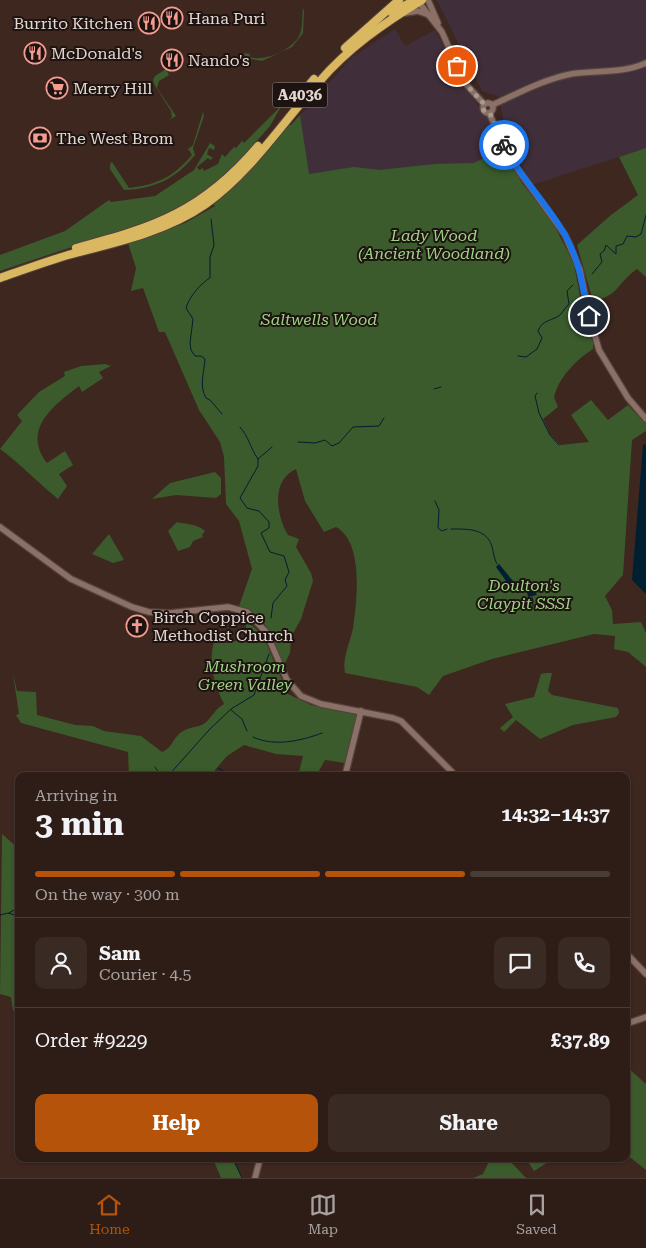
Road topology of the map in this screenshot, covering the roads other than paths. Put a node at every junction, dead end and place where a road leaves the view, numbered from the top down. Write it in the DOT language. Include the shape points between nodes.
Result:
graph roads {
  1 [pos="392,0"];
  2 [pos="399,0"];
  3 [pos="418,0"];
  4 [pos="428,0"];
  5 [pos="400,15"];
  6 [pos="431,16"];
  7 [pos="442,32"];
  8 [pos="362,33"];
  9 [pos="646,63"];
  10 [pos="484,104"];
  11 [pos="492,105"];
  12 [pos="490,113"];
  13 [pos="209,198"];
  14 [pos="0,272"];
  15 [pos="0,278"];
  16 [pos="646,419"];
  17 [pos="0,527"];
  18 [pos="361,711"];
  19 [pos="346,772"];
  20 [pos="452,772"];
  21 [pos="630,957"];
  22 [pos="646,974"];
  23 [pos="646,1017"];
  24 [pos="630,1023"];
  25 [pos="259,1162"];
  26 [pos="255,1178"];
  1 -- 8 [label="highway" via="367,23"];
  2 -- 8 [label="highway, A4036"];
  3 -- 5 [label="highway, A4036"];
  3 -- 6 [label="street"];
  3 -- 8 [label="highway" via="392,11"];
  4 -- 7 [label="street"];
  5 -- 6 [label="street" via="418,11"];
  5 -- 13 [label="highway, A4036" via="366,36 333,66 248,167"];
  6 -- 7 [label="street"];
  7 -- 10 [label="street" via="464,82"];
  8 -- 13 [label="highway, A4036" via="315,78 240,167"];
  9 -- 11 [label="street" via="624,70 544,80"];
  10 -- 11 [label="street"];
  10 -- 12 [label="street" via="483,110"];
  11 -- 12 [label="street"];
  12 -- 16 [label="street" via="511,160 554,218 574,253 599,350 617,382"];
  13 -- 14 [label="highway, A4036" via="150,225"];
  13 -- 15 [label="highway, A4036" via="191,213 160,228"];
  17 -- 18 [label="street" via="66,576 132,607 170,613 228,607 247,612 260,623 286,680 301,696 321,704"];
  18 -- 19 [label="street"];
  18 -- 20 [label="street" via="401,721"];
  21 -- 22 [label="street"];
  23 -- 24 [label="street"];
  25 -- 26 [label="street"];
}
